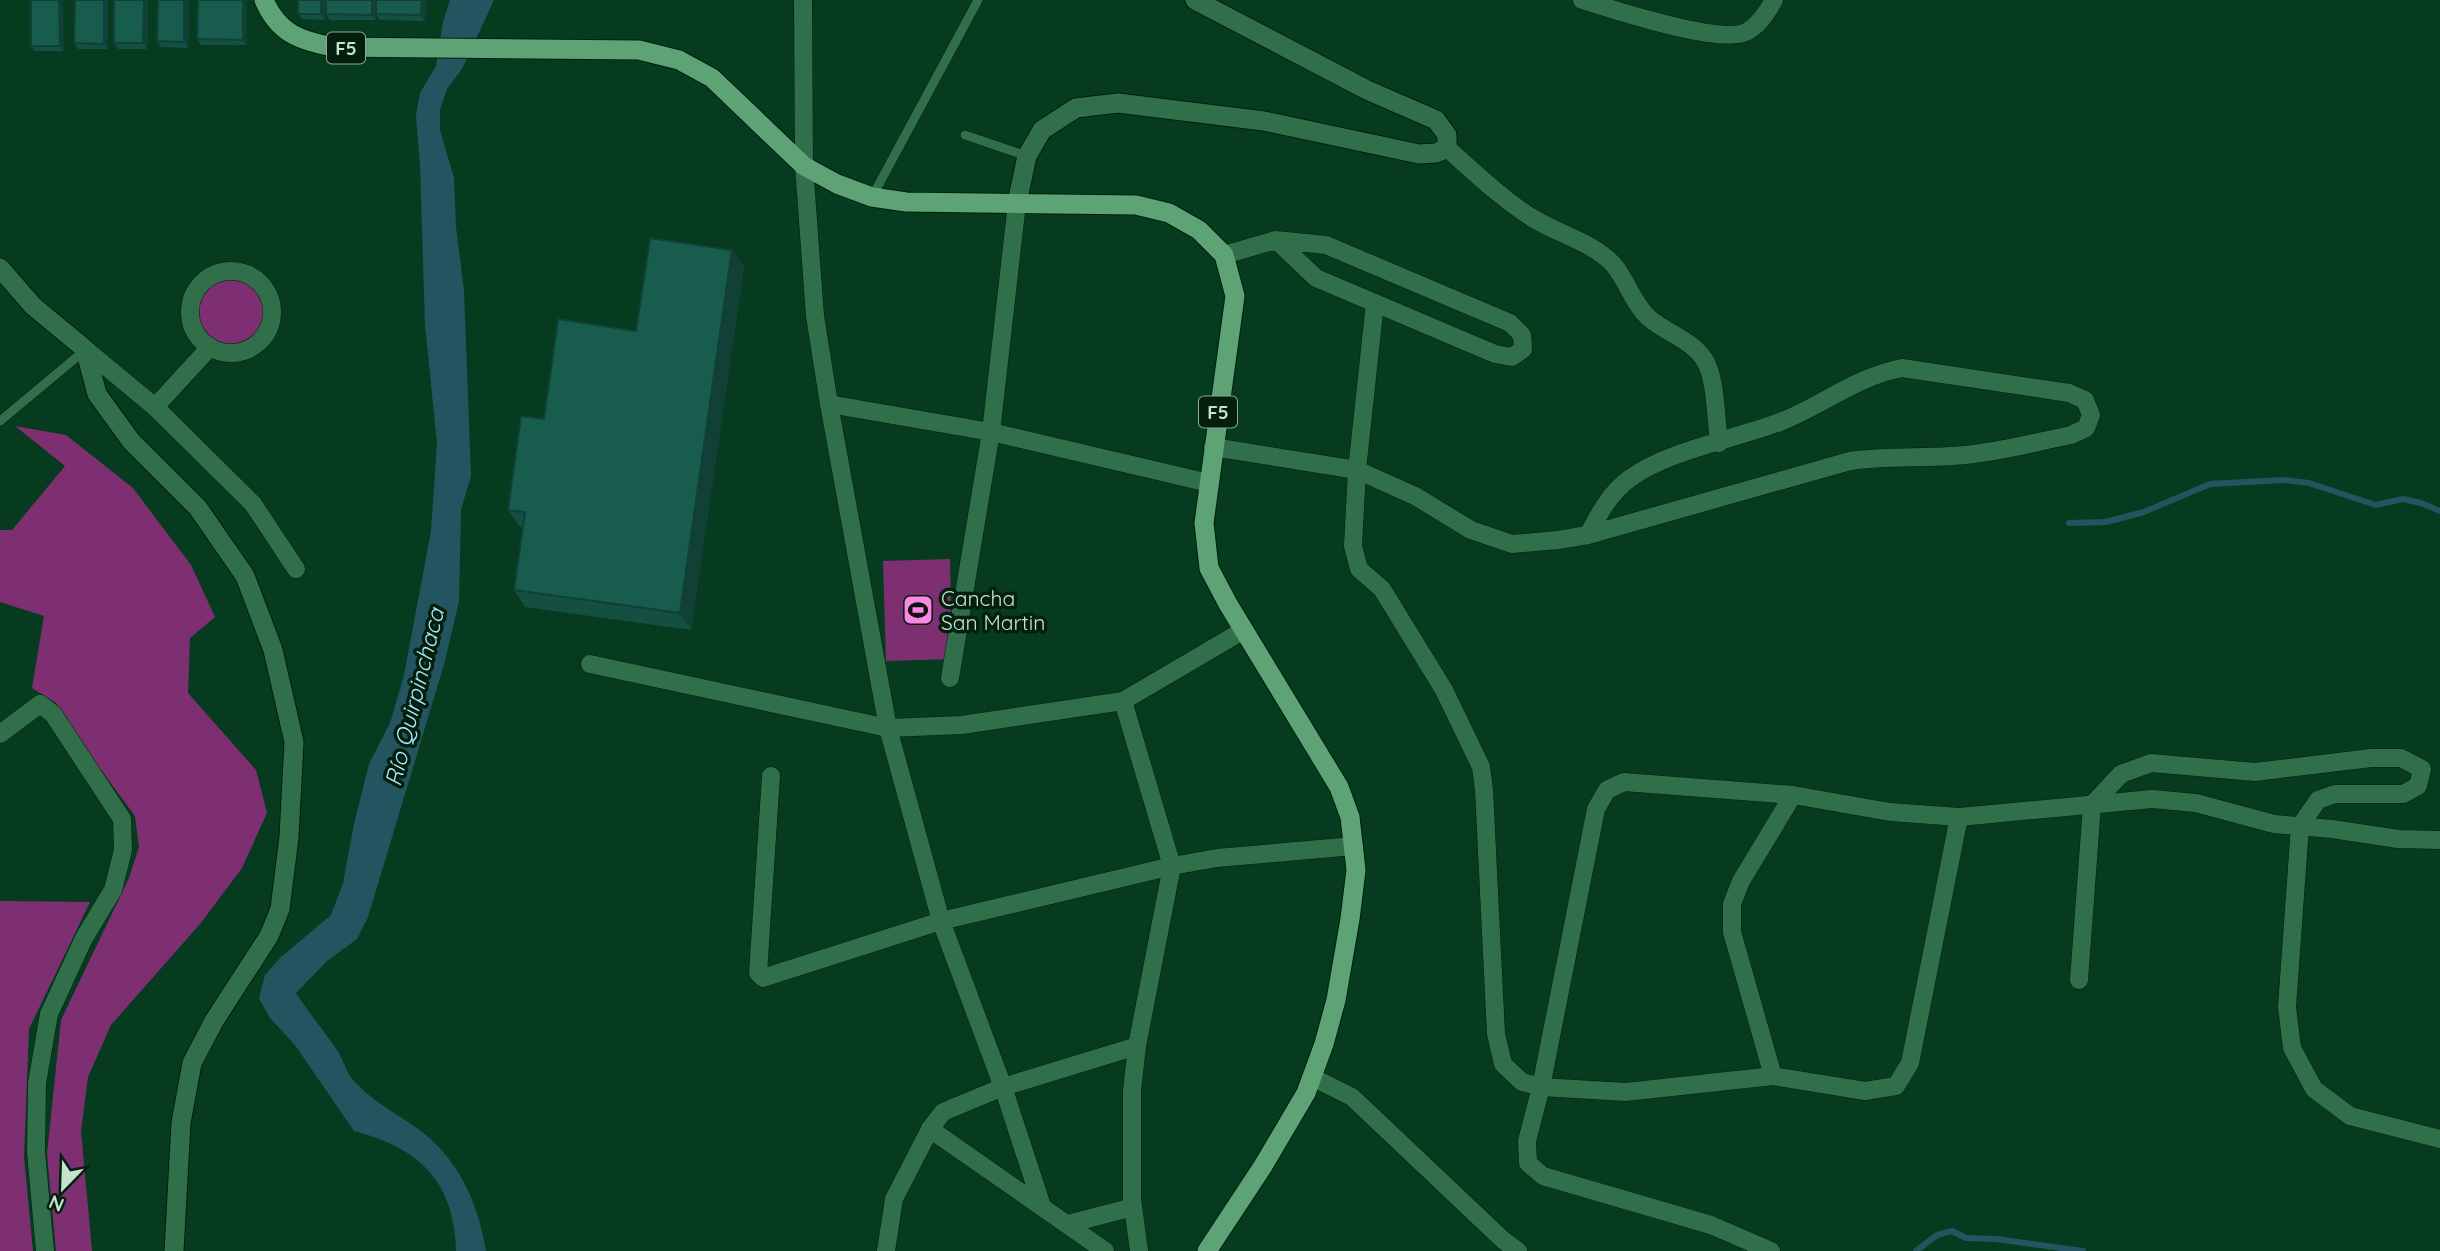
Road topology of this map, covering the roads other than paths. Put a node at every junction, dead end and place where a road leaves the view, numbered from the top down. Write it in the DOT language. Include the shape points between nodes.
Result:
graph roads {
  1 [pos="264,0"];
  2 [pos="803,0"];
  3 [pos="978,0"];
  4 [pos="1195,0"];
  5 [pos="1582,0"];
  6 [pos="1774,0"];
  7 [pos="1638,8"];
  8 [pos="965,135"];
  9 [pos="1447,148"];
  10 [pos="1027,156"];
  11 [pos="804,166"];
  12 [pos="873,197"];
  13 [pos="1017,204"];
  14 [pos="1276,240"];
  15 [pos="1224,255"];
  16 [pos="0,268"];
  17 [pos="1375,303"];
  18 [pos="210,347"];
  19 [pos="85,349"];
  20 [pos="829,404"];
  21 [pos="155,407"];
  22 [pos="0,421"];
  23 [pos="991,432"];
  24 [pos="1719,443"];
  25 [pos="1213,447"];
  26 [pos="1357,470"];
  27 [pos="1209,483"];
  28 [pos="1588,535"];
  29 [pos="296,569"];
  30 [pos="1244,630"];
  31 [pos="590,664"];
  32 [pos="950,678"];
  33 [pos="1124,701"];
  34 [pos="888,728"];
  35 [pos="0,734"];
  36 [pos="771,776"];
  37 [pos="1793,795"];
  38 [pos="2092,805"];
  39 [pos="1959,817"];
  40 [pos="2300,826"];
  41 [pos="2440,840"];
  42 [pos="1354,846"];
  43 [pos="1172,866"];
  44 [pos="941,921"];
  45 [pos="2079,980"];
  46 [pos="1137,1046"];
  47 [pos="1773,1076"];
  48 [pos="1312,1077"];
  49 [pos="1003,1087"];
  50 [pos="1541,1087"];
  51 [pos="930,1129"];
  52 [pos="2440,1139"];
  53 [pos="1042,1206"];
  54 [pos="1133,1207"];
  55 [pos="1068,1224"];
  56 [pos="46,1251"];
  57 [pos="174,1251"];
  58 [pos="886,1251"];
  59 [pos="1104,1251"];
  60 [pos="1139,1251"];
  61 [pos="1207,1251"];
  62 [pos="1518,1251"];
  63 [pos="1771,1251"];
  1 -- 11 [label="highway, F5" via="282,29 306,42 334,47 639,50 679,60 712,78"];
  2 -- 11 [label="street"];
  3 -- 12 [label="lane"];
  4 -- 9 [label="street" via="1367,90 1436,120 1447,135"];
  5 -- 7 [label="street"];
  6 -- 7 [label="street" via="1745,33 1713,35"];
  8 -- 10 [label="lane"];
  9 -- 10 [label="street" via="1419,154 1264,121 1118,103 1076,108 1042,130"];
  9 -- 24 [label="street" via="1510,204 1613,264 1644,314 1689,343 1705,360"];
  10 -- 13 [label="street"];
  11 -- 12 [label="highway, F5"];
  11 -- 20 [label="street" via="814,303"];
  12 -- 13 [label="highway, F5"];
  13 -- 15 [label="highway, F5" via="1136,205 1168,213 1199,230"];
  13 -- 23 [label="street"];
  14 -- 15 [label="street"];
  14 -- 17 [label="street" via="1316,278"];
  14 -- 17 [label="street" via="1326,245 1510,323 1522,335 1523,349 1512,357 1495,354"];
  15 -- 25 [label="highway, F5" via="1235,296"];
  16 -- 19 [label="street" via="33,306"];
  17 -- 26 [label="street"];
  18 -- 18 [label="street" via="222,352 249,348 268,329 271,303 256,280 231,271 218,273 197,288 191,301 192,327"];
  18 -- 21 [label="street"];
  19 -- 21 [label="street"];
  19 -- 22 [label="lane"];
  19 -- 57 [label="street" via="97,394 131,441 198,508 245,576 273,650 294,742 280,909 269,936 192,1063 181,1123"];
  20 -- 23 [label="street"];
  20 -- 34 [label="street"];
  21 -- 29 [label="street" via="253,504"];
  23 -- 27 [label="street"];
  23 -- 32 [label="street"];
  24 -- 28 [label="street" via="1661,461 1629,479 1605,502"];
  24 -- 28 [label="street" via="1792,417 1880,372 1902,368 2069,393 2085,400 2091,415 2085,428 2071,435 1967,455 1850,461"];
  25 -- 26 [label="street"];
  25 -- 27 [label="highway, F5"];
  26 -- 28 [label="street" via="1415,496 1471,530 1512,544"];
  26 -- 50 [label="street" via="1353,546 1359,569 1382,589 1444,690 1481,766 1496,1034 1503,1065 1522,1082"];
  27 -- 30 [label="highway, F5" via="1204,523 1209,568"];
  30 -- 33 [label="street"];
  30 -- 42 [label="highway, F5" via="1339,787"];
  31 -- 34 [label="street"];
  33 -- 34 [label="street" via="961,725"];
  33 -- 43 [label="street"];
  34 -- 44 [label="street"];
  35 -- 56 [label="street" via="40,704 53,714 122,820 123,850 113,890 48,1014 37,1083 36,1152"];
  36 -- 44 [label="street" via="758,973 763,978"];
  37 -- 39 [label="street" via="1890,812"];
  37 -- 47 [label="street" via="1732,904 1732,932"];
  37 -- 50 [label="street" via="1624,782 1607,790 1596,809"];
  38 -- 39 [label="street"];
  38 -- 40 [label="street" via="2152,799 2196,803 2274,824"];
  38 -- 40 [label="street" via="2121,774 2151,763 2255,772 2401,758 2422,769 2418,786 2403,794 2335,794 2318,800"];
  38 -- 45 [label="street"];
  39 -- 47 [label="street" via="1910,1063 1896,1086 1865,1091"];
  40 -- 41 [label="street"];
  40 -- 52 [label="street" via="2287,1007 2292,1048 2314,1089 2350,1116"];
  42 -- 43 [label="street"];
  42 -- 48 [label="highway, F5" via="1356,870 1336,1000"];
  43 -- 44 [label="street"];
  43 -- 46 [label="street"];
  44 -- 49 [label="street"];
  46 -- 49 [label="street"];
  46 -- 54 [label="street" via="1132,1091"];
  47 -- 50 [label="street" via="1626,1092"];
  48 -- 61 [label="highway, F5" via="1289,1124"];
  48 -- 62 [label="street" via="1352,1097"];
  49 -- 51 [label="street" via="943,1112"];
  49 -- 53 [label="street"];
  50 -- 63 [label="street" via="1527,1141 1528,1163 1543,1176 1711,1225"];
  51 -- 53 [label="street"];
  51 -- 58 [label="street" via="894,1199"];
  53 -- 55 [label="street"];
  54 -- 55 [label="street"];
  54 -- 60 [label="street"];
  55 -- 59 [label="street"];
}
